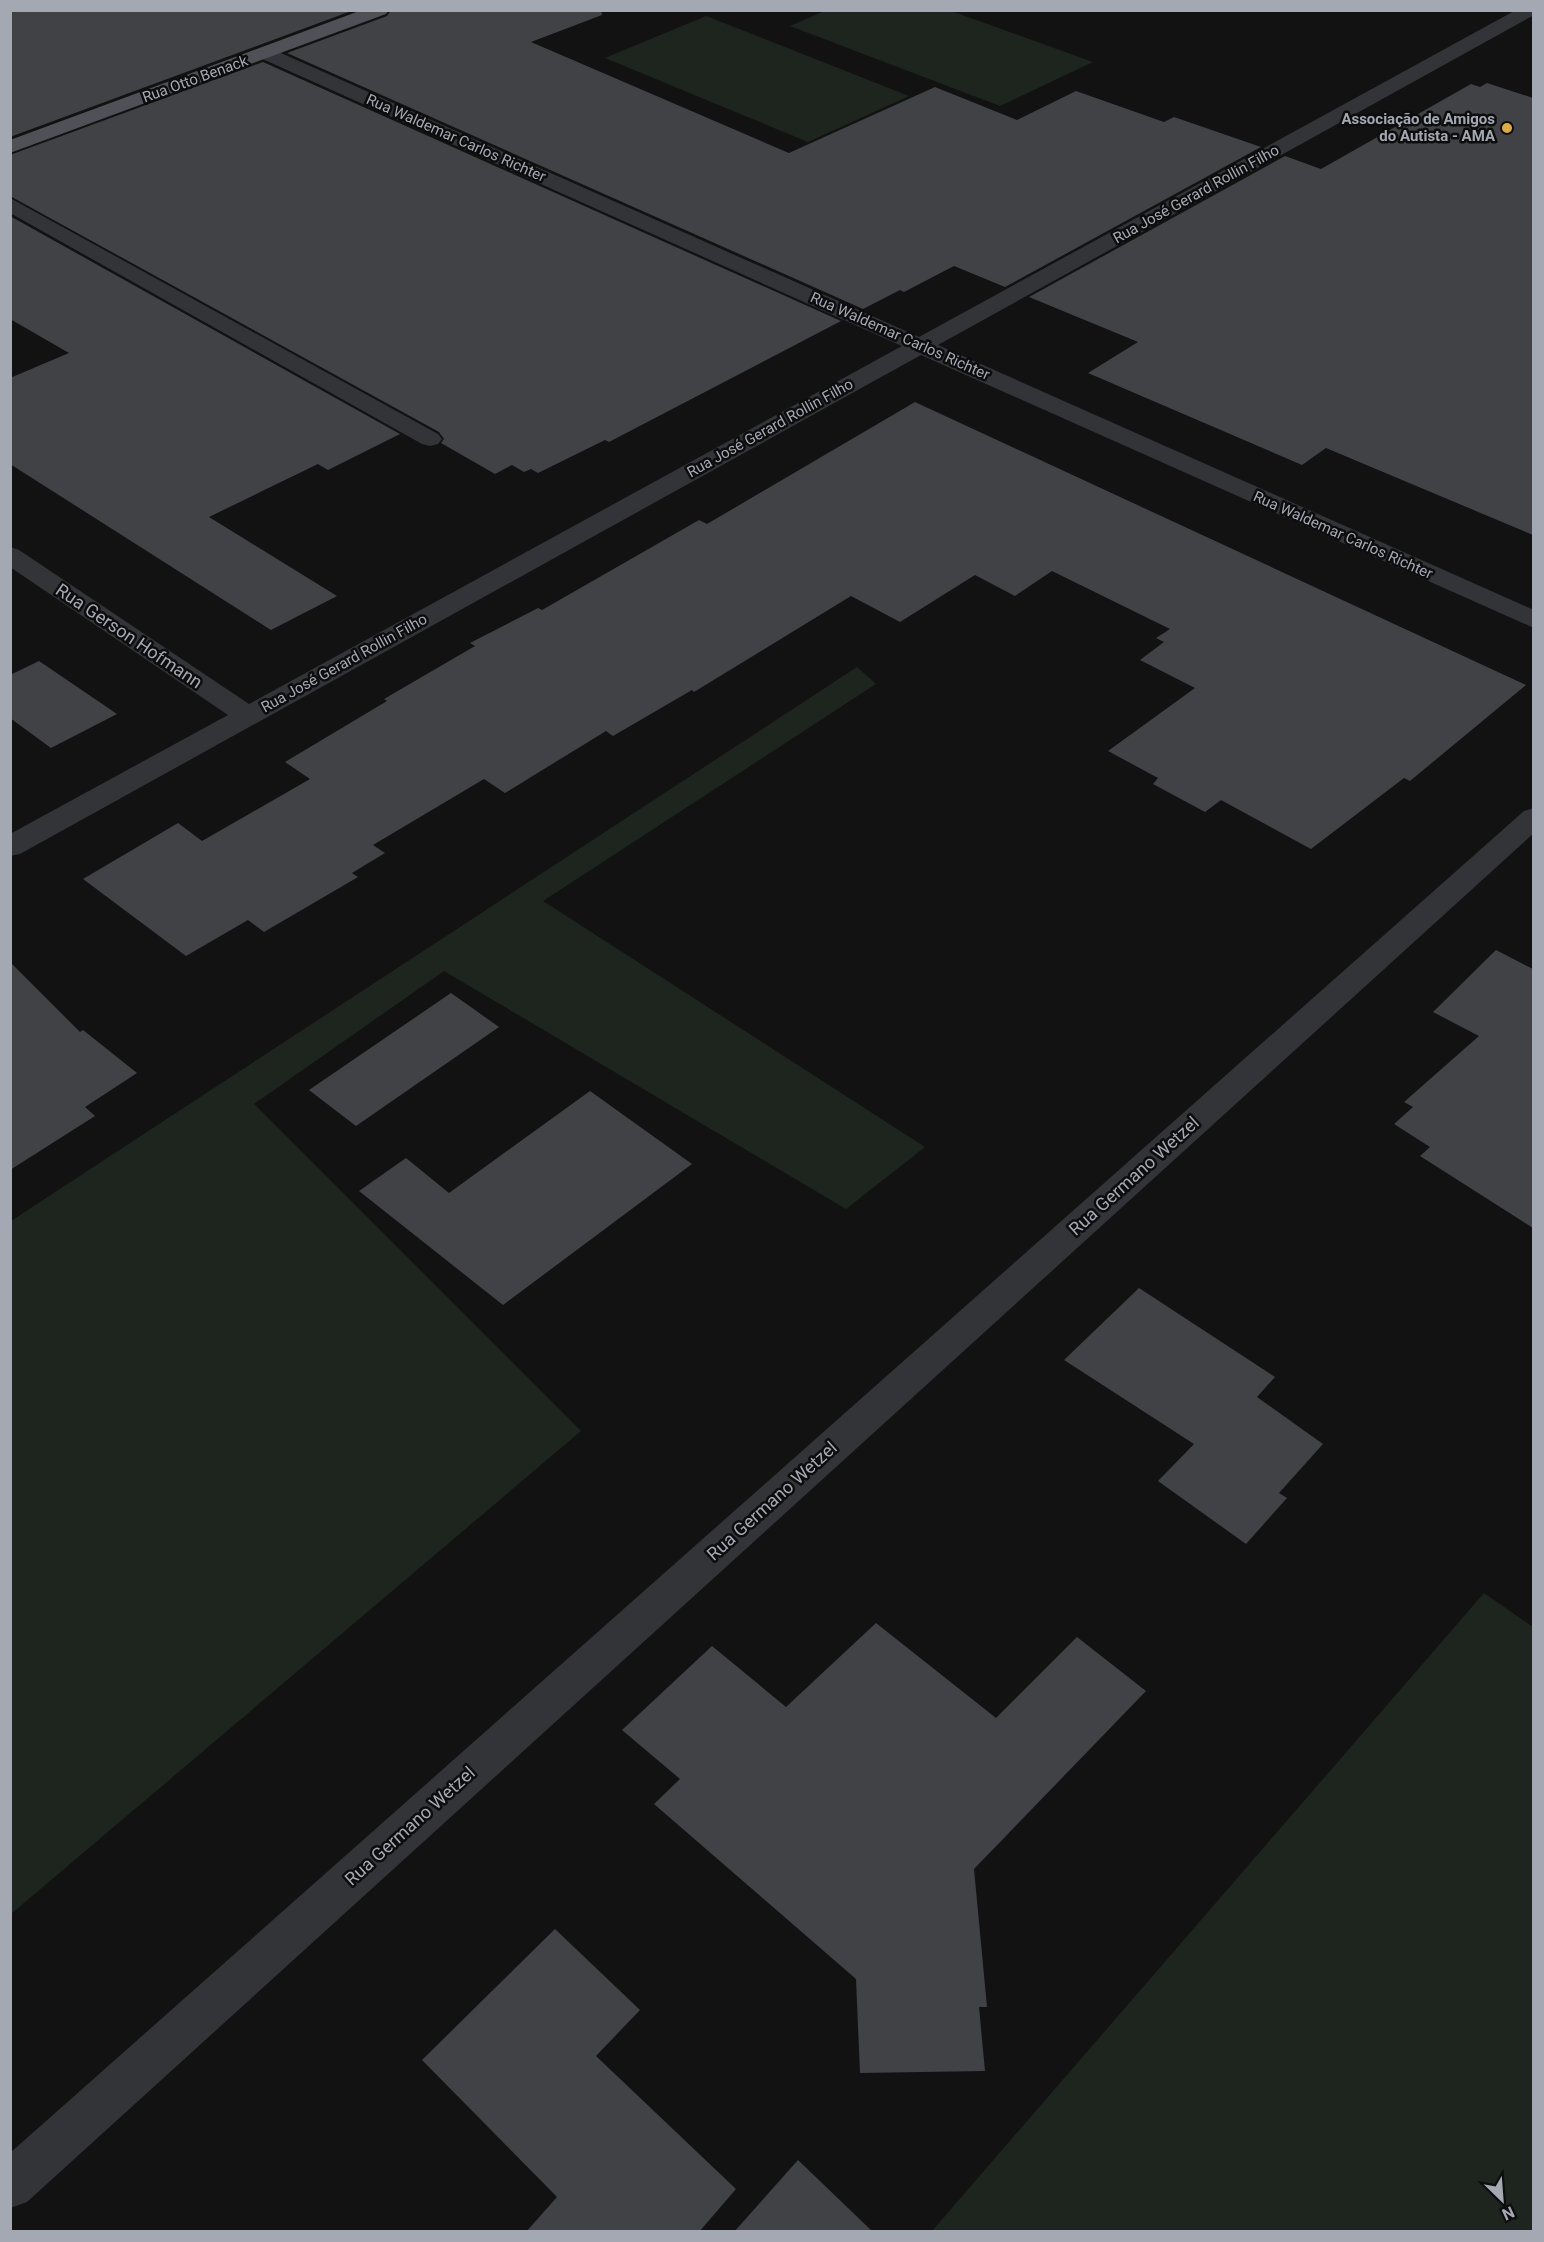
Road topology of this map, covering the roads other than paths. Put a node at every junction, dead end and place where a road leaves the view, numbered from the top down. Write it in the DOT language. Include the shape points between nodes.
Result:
graph roads {
  1 [pos="380,10"];
  2 [pos="1530,10"];
  3 [pos="266,53"];
  4 [pos="10,147"];
  5 [pos="10,204"];
  6 [pos="920,345"];
  7 [pos="430,439"];
  8 [pos="10,555"];
  9 [pos="1533,620"];
  10 [pos="248,716"];
  11 [pos="1526,834"];
  12 [pos="10,847"];
  13 [pos="10,2185"];
  1 -- 3 [label="main road, Rua Otto Benack"];
  2 -- 6 [label="street, Rua José Gerard Rollin Filho"];
  3 -- 4 [label="main road, Rua Otto Benack"];
  3 -- 6 [label="street, Rua Waldemar Carlos Richter"];
  5 -- 7 [label="street"];
  6 -- 9 [label="street, Rua Waldemar Carlos Richter"];
  6 -- 10 [label="street, Rua José Gerard Rollin Filho"];
  8 -- 10 [label="street, Rua Gerson Hofmann"];
  10 -- 12 [label="street, Rua José Gerard Rollin Filho"];
  11 -- 13 [label="street, Rua Germano Wetzel"];
}
